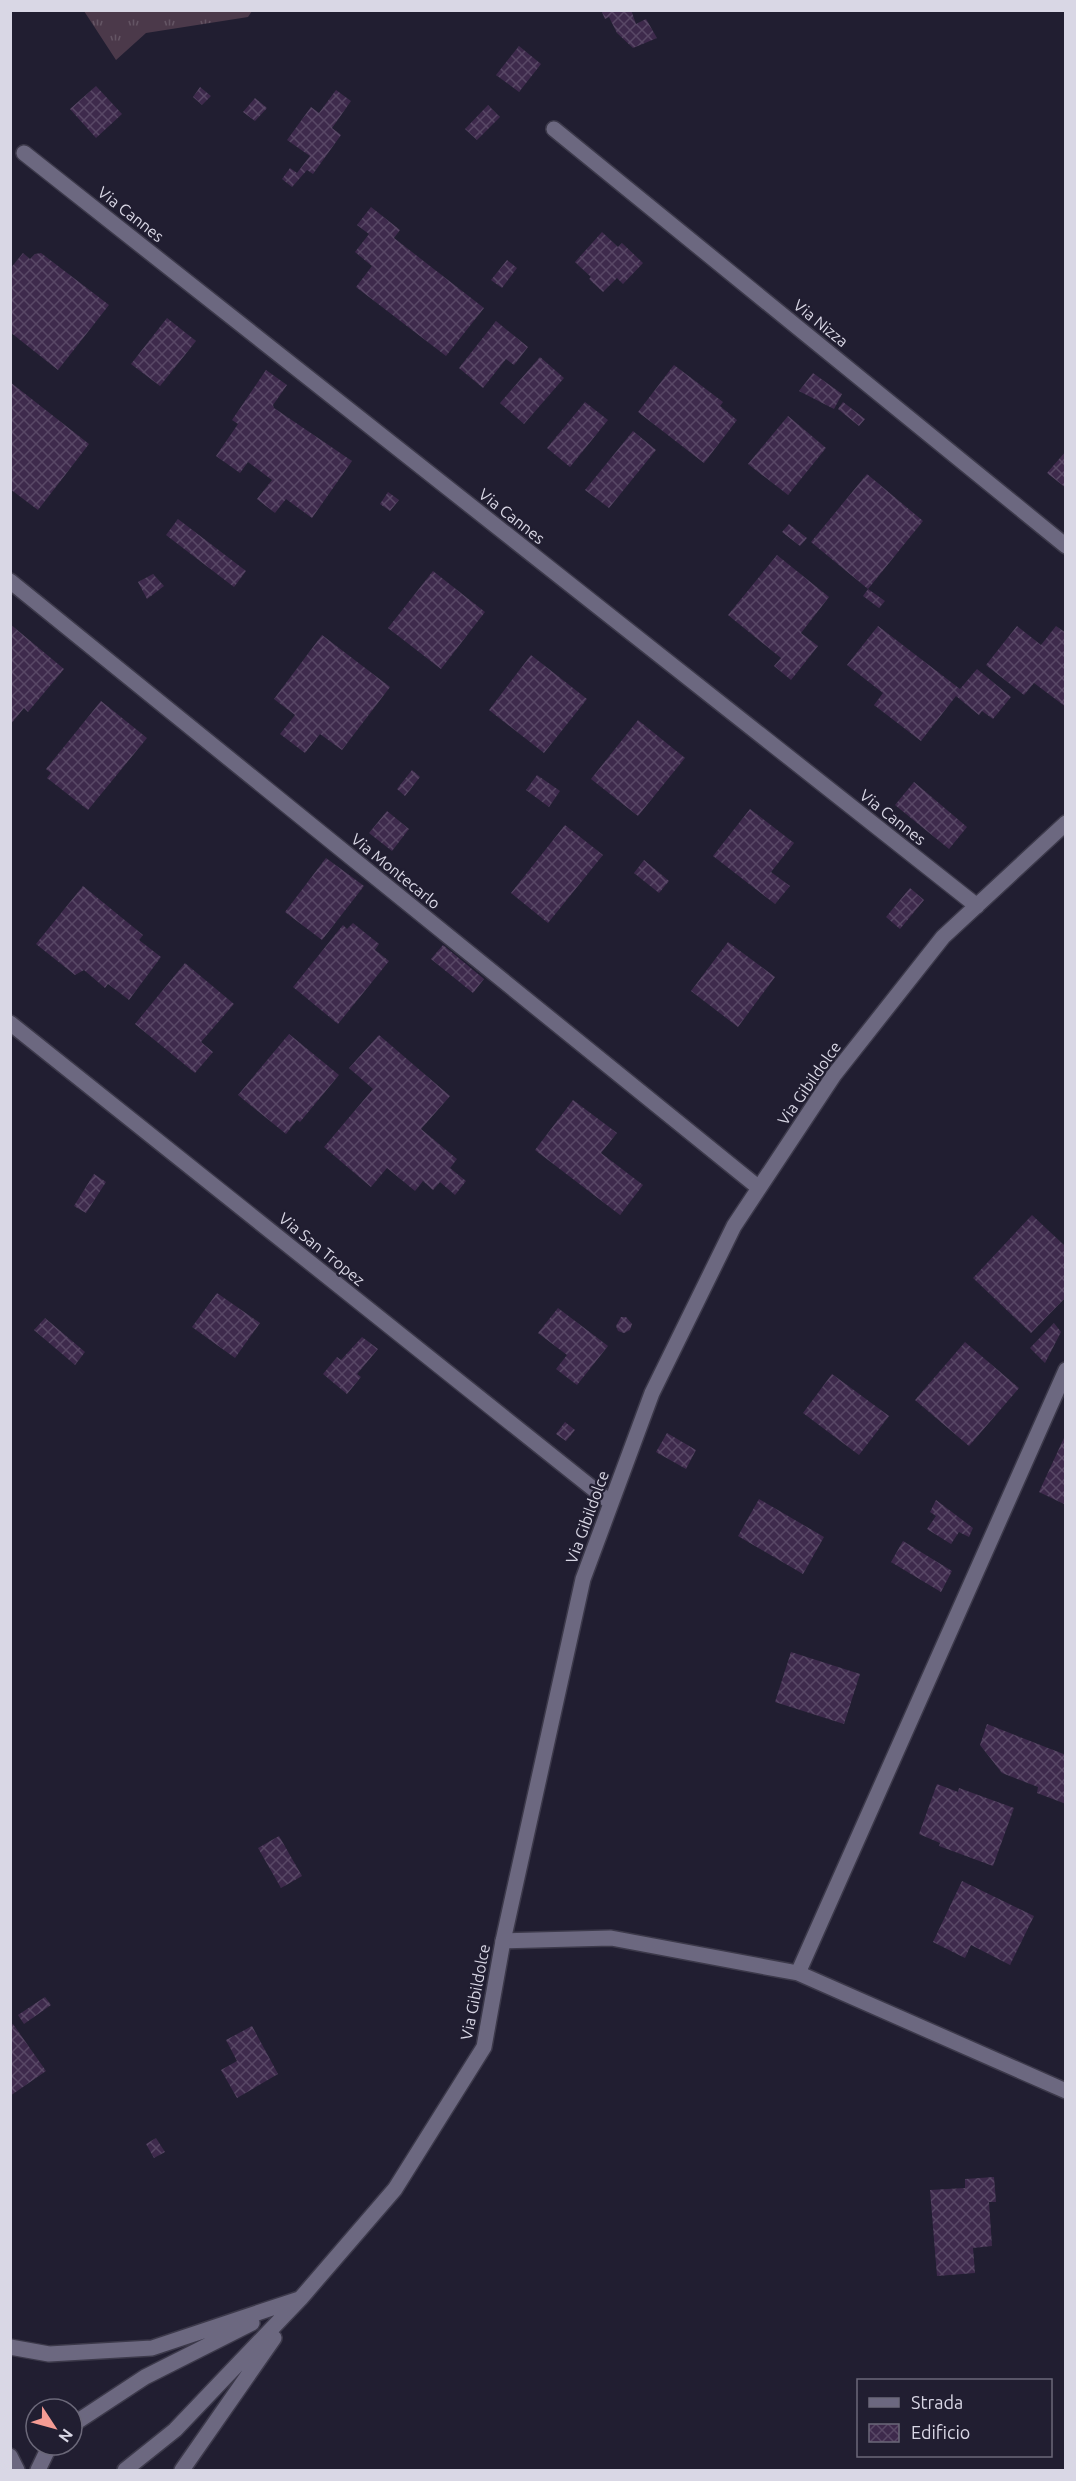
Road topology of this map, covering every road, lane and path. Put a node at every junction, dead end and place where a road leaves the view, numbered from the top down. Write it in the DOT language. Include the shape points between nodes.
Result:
graph roads {
  1 [pos="554,129"];
  2 [pos="24,153"];
  3 [pos="1065,546"];
  4 [pos="10,581"];
  5 [pos="1065,823"];
  6 [pos="978,906"];
  7 [pos="10,1023"];
  8 [pos="759,1188"];
  9 [pos="1065,1370"];
  10 [pos="611,1503"];
  11 [pos="503,1941"];
  12 [pos="798,1973"];
  13 [pos="1065,2091"];
  14 [pos="302,2298"];
  15 [pos="10,2347"];
  16 [pos="84,2417"];
  17 [pos="10,2456"];
  18 [pos="17,2470"];
  19 [pos="125,2470"];
  20 [pos="182,2470"];
  1 -- 3 [label="street, Via Nizza"];
  2 -- 6 [label="street, Via Cannes"];
  4 -- 8 [label="street, Via Montecarlo"];
  5 -- 6 [label="street, Via Gibildolce"];
  6 -- 8 [label="street, Via Gibildolce" via="944,937 841,1066"];
  7 -- 10 [label="street, Via San Tropez"];
  8 -- 10 [label="street, Via Gibildolce" via="734,1226 652,1394"];
  9 -- 12 [label="street"];
  10 -- 11 [label="street, Via Gibildolce" via="583,1579"];
  11 -- 12 [label="street" via="611,1938"];
  11 -- 14 [label="street, Via Gibildolce" via="484,2047 395,2188"];
  12 -- 13 [label="street"];
  14 -- 15 [label="street" via="152,2348 49,2354"];
  14 -- 16 [label="street" via="145,2377"];
  14 -- 19 [label="street" via="175,2430"];
  14 -- 20 [label="street"];
  17 -- 18 [label="street"];
}
